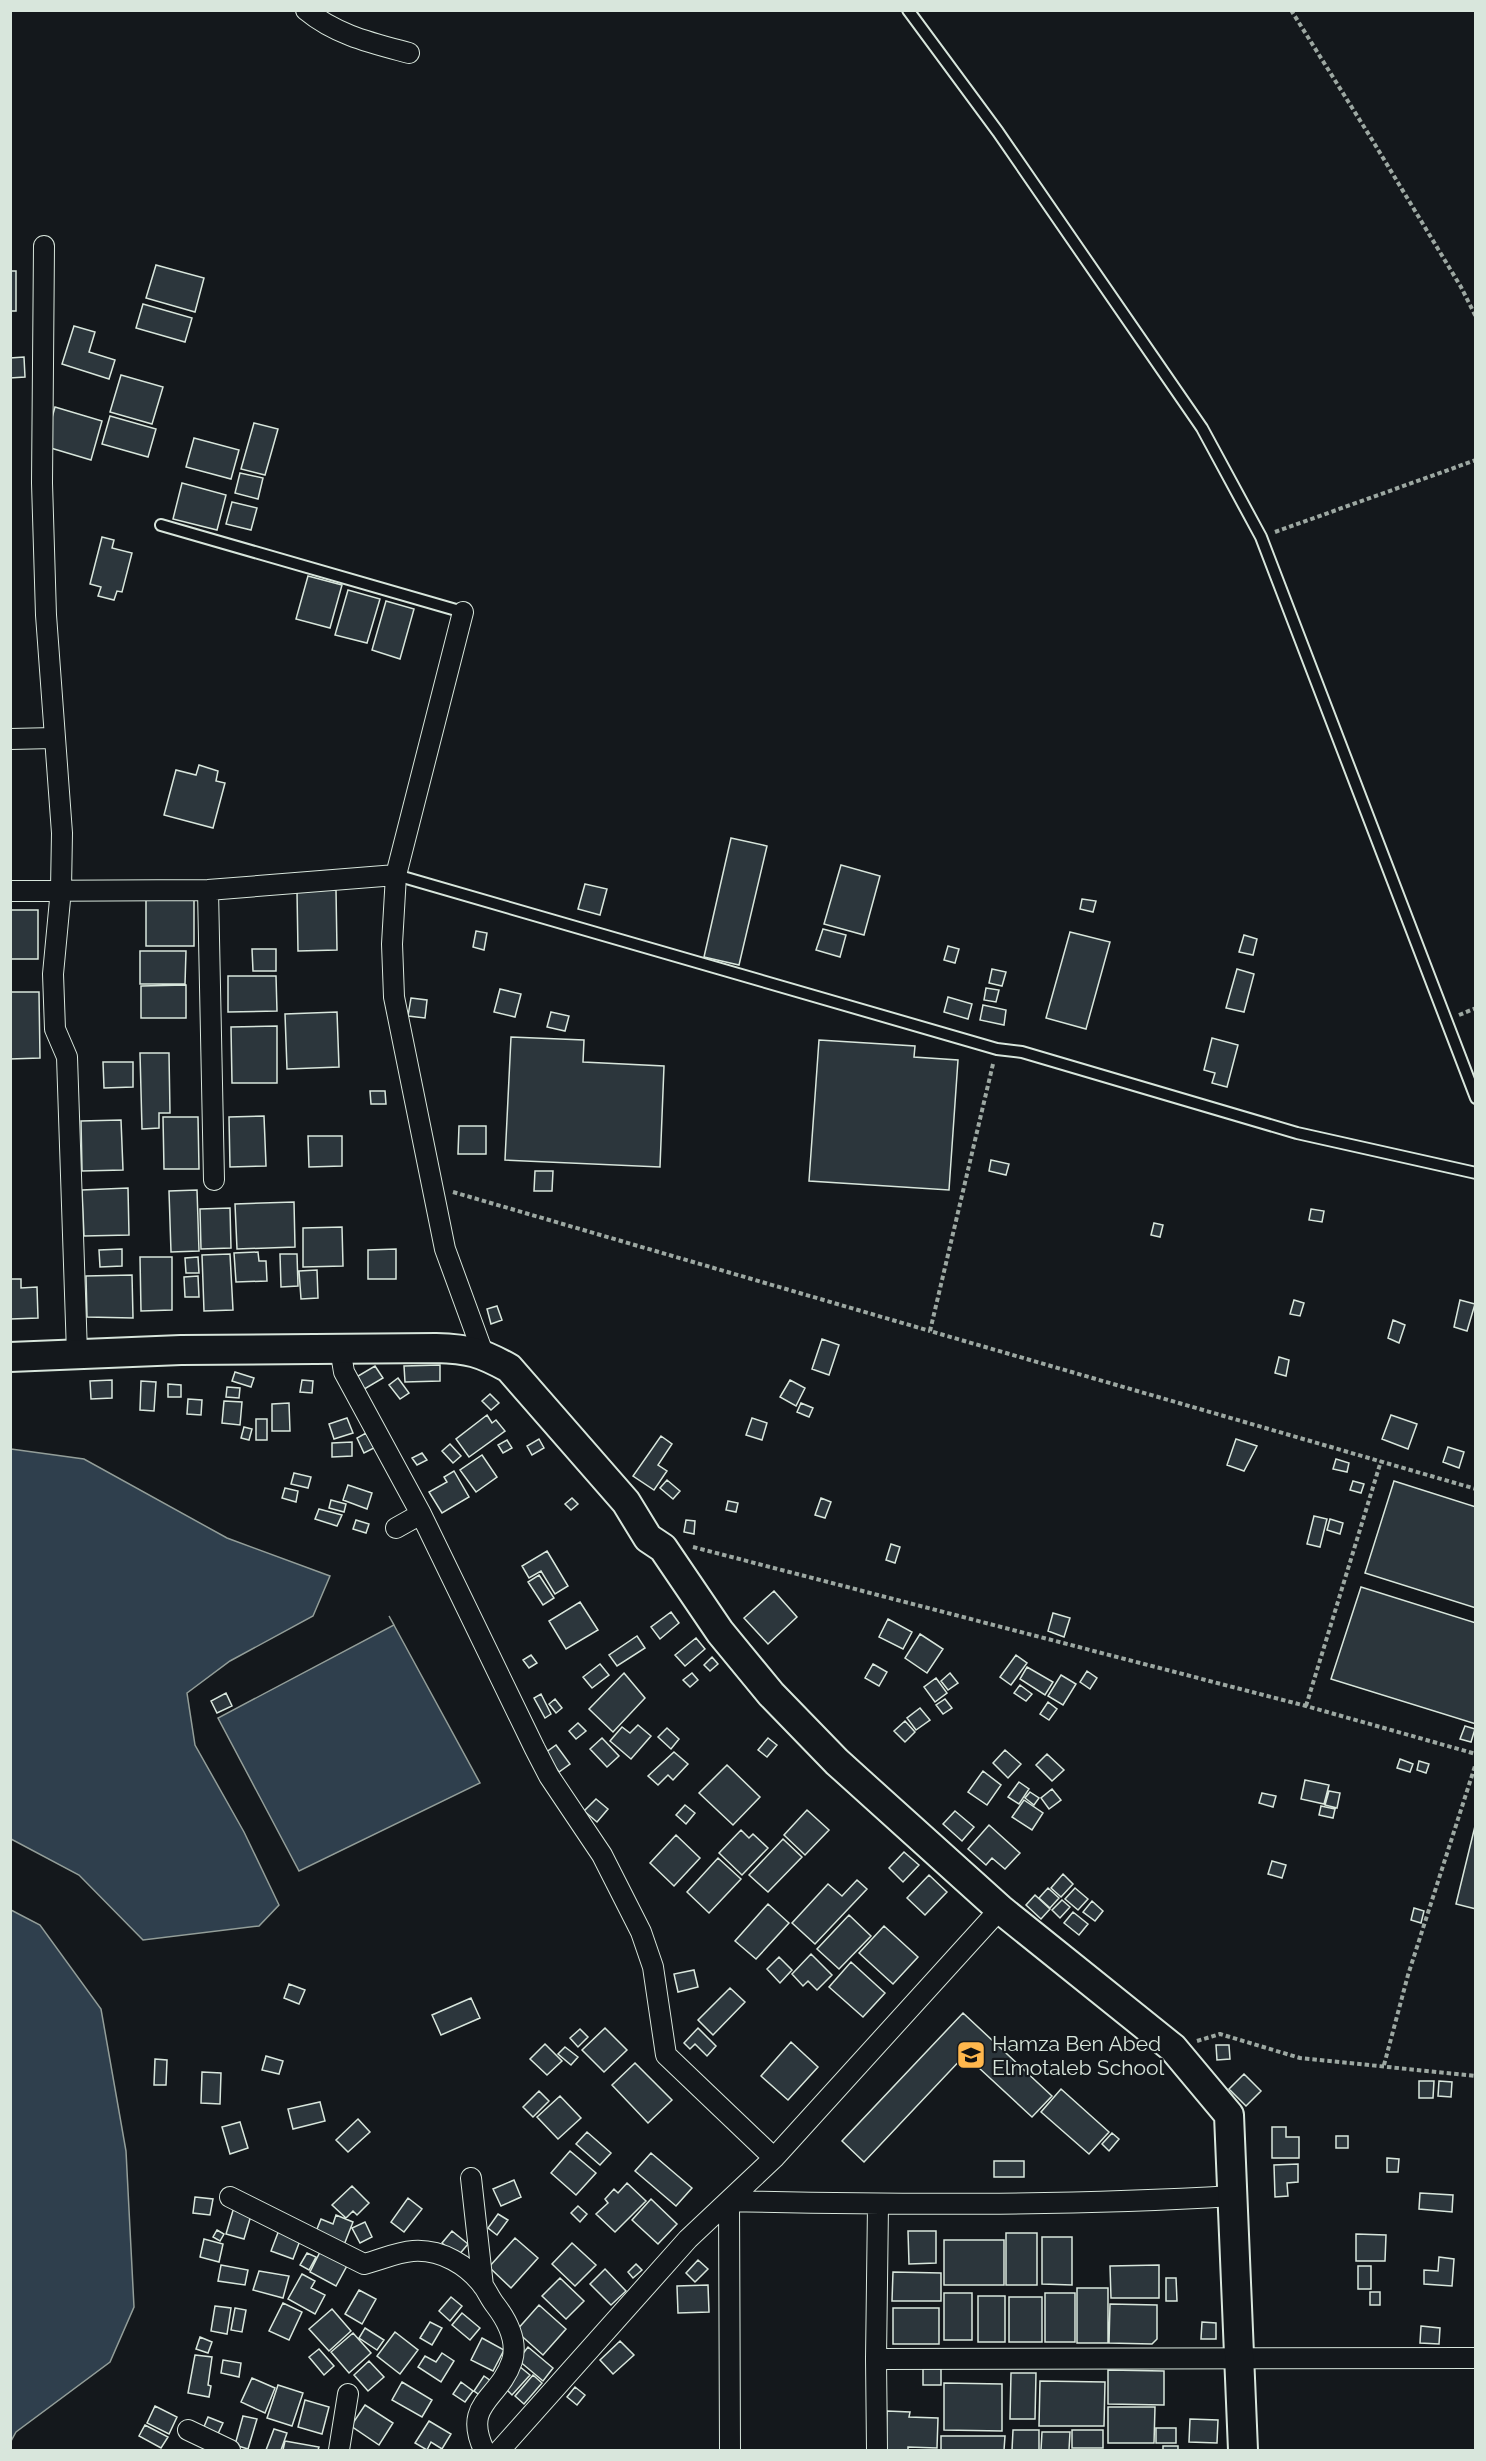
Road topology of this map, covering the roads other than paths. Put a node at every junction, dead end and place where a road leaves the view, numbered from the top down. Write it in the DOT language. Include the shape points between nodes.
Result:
graph roads {
  1 [pos="306,10"];
  2 [pos="908,10"];
  3 [pos="409,53"];
  4 [pos="44,246"];
  5 [pos="161,525"];
  6 [pos="463,612"];
  7 [pos="54,738"];
  8 [pos="10,739"];
  9 [pos="396,875"];
  10 [pos="61,890"];
  11 [pos="208,890"];
  12 [pos="10,891"];
  13 [pos="1476,1098"];
  14 [pos="1476,1173"];
  15 [pos="214,1180"];
  16 [pos="340,1348"];
  17 [pos="77,1353"];
  18 [pos="483,1353"];
  19 [pos="10,1357"];
  20 [pos="421,1514"];
  21 [pos="396,1528"];
  22 [pos="1000,1909"];
  23 [pos="774,2158"];
  24 [pos="471,2178"];
  25 [pos="1233,2196"];
  26 [pos="230,2197"];
  27 [pos="729,2201"];
  28 [pos="878,2205"];
  29 [pos="483,2286"];
  30 [pos="1240,2356"];
  31 [pos="1476,2358"];
  32 [pos="876,2359"];
  33 [pos="348,2394"];
  34 [pos="188,2430"];
  35 [pos="230,2451"];
  36 [pos="339,2451"];
  37 [pos="484,2451"];
  38 [pos="500,2451"];
  39 [pos="730,2451"];
  40 [pos="877,2451"];
  41 [pos="1243,2451"];
  1 -- 3 [label="street" via="356,39"];
  2 -- 13 [label="lane" via="998,132 1202,428 1261,537"];
  4 -- 7 [label="street" via="42,483"];
  5 -- 6 [label="lane"];
  6 -- 9 [label="street"];
  7 -- 8 [label="street"];
  7 -- 10 [label="street" via="62,833"];
  9 -- 11 [label="street"];
  9 -- 14 [label="lane" via="1297,1133"];
  9 -- 18 [label="street" via="394,997 445,1249"];
  10 -- 11 [label="street"];
  10 -- 12 [label="street"];
  10 -- 17 [label="street" via="53,974 55,1029 67,1057"];
  11 -- 15 [label="street"];
  16 -- 17 [label="street"];
  16 -- 18 [label="street" via="464,1349"];
  16 -- 20 [label="street" via="344,1372"];
  17 -- 19 [label="street"];
  18 -- 22 [label="street" via="523,1381 626,1502 648,1538 663,1548 720,1632 771,1694 837,1762"];
  20 -- 21 [label="street"];
  20 -- 23 [label="street" via="535,1749 602,1856 641,1932 653,1967 666,2055"];
  22 -- 23 [label="street"];
  22 -- 25 [label="street" via="1173,2048 1229,2115"];
  23 -- 27 [label="street"];
  24 -- 29 [label="street"];
  25 -- 28 [label="street" via="1105,2204"];
  25 -- 30 [label="street"];
  26 -- 29 [label="street" via="364,2264 414,2251 455,2259"];
  27 -- 28 [label="street"];
  27 -- 38 [label="street" via="688,2239"];
  27 -- 39 [label="street"];
  28 -- 32 [label="street"];
  29 -- 37 [label="street" via="506,2319 514,2344 505,2375 477,2417 475,2428"];
  30 -- 31 [label="street"];
  30 -- 32 [label="street"];
  30 -- 41 [label="street"];
  32 -- 40 [label="street"];
  33 -- 36 [label="street"];
  34 -- 35 [label="street"];
}
